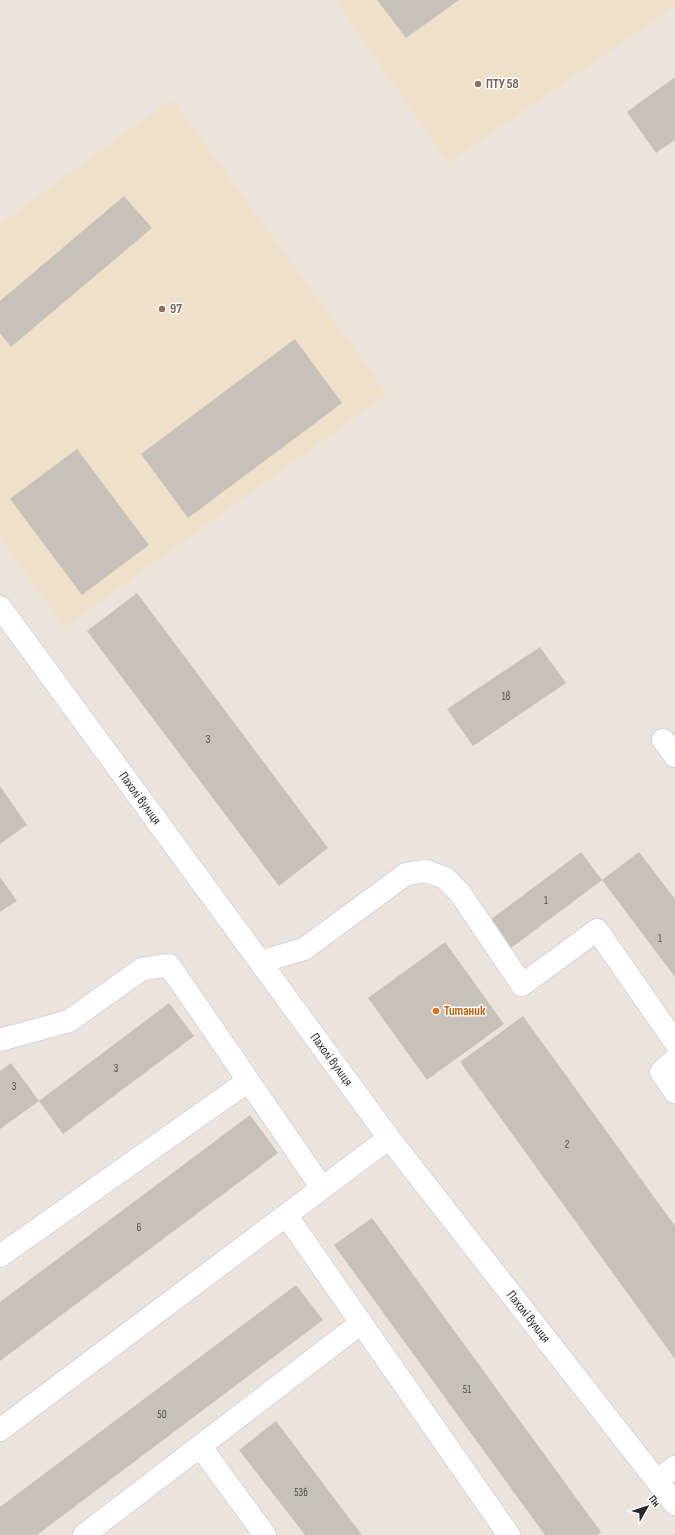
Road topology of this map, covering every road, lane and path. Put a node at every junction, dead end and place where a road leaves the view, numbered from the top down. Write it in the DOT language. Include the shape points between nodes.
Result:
graph roads {
  1 [pos="0,607"];
  2 [pos="260,962"];
  3 [pos="0,1040"];
  4 [pos="675,1042"];
  5 [pos="675,1058"];
  6 [pos="248,1081"];
  7 [pos="675,1092"];
  8 [pos="389,1138"];
  9 [pos="322,1188"];
  10 [pos="286,1215"];
  11 [pos="0,1256"];
  12 [pos="361,1323"];
  13 [pos="0,1430"];
  14 [pos="200,1446"];
  15 [pos="675,1467"];
  16 [pos="658,1480"];
  17 [pos="675,1504"];
  18 [pos="84,1535"];
  19 [pos="265,1535"];
  20 [pos="509,1535"];
  1 -- 2 [label="street, Пахолі вулиця"];
  2 -- 4 [label="street" via="304,949 406,874 426,871 445,878 460,893 522,985 597,930"];
  2 -- 8 [label="street, Пахолі вулиця"];
  3 -- 6 [label="street" via="69,1021 142,968 169,965"];
  5 -- 7 [label="street" via="661,1072"];
  6 -- 9 [label="street"];
  6 -- 11 [label="street"];
  8 -- 9 [label="street"];
  8 -- 16 [label="street, Пахолі вулиця"];
  9 -- 10 [label="street"];
  10 -- 12 [label="street"];
  10 -- 13 [label="street"];
  12 -- 14 [label="street"];
  12 -- 20 [label="street"];
  14 -- 18 [label="street"];
  14 -- 19 [label="street"];
  15 -- 16 [label="street"];
  16 -- 17 [label="street, Пахолі вулиця"];
}
